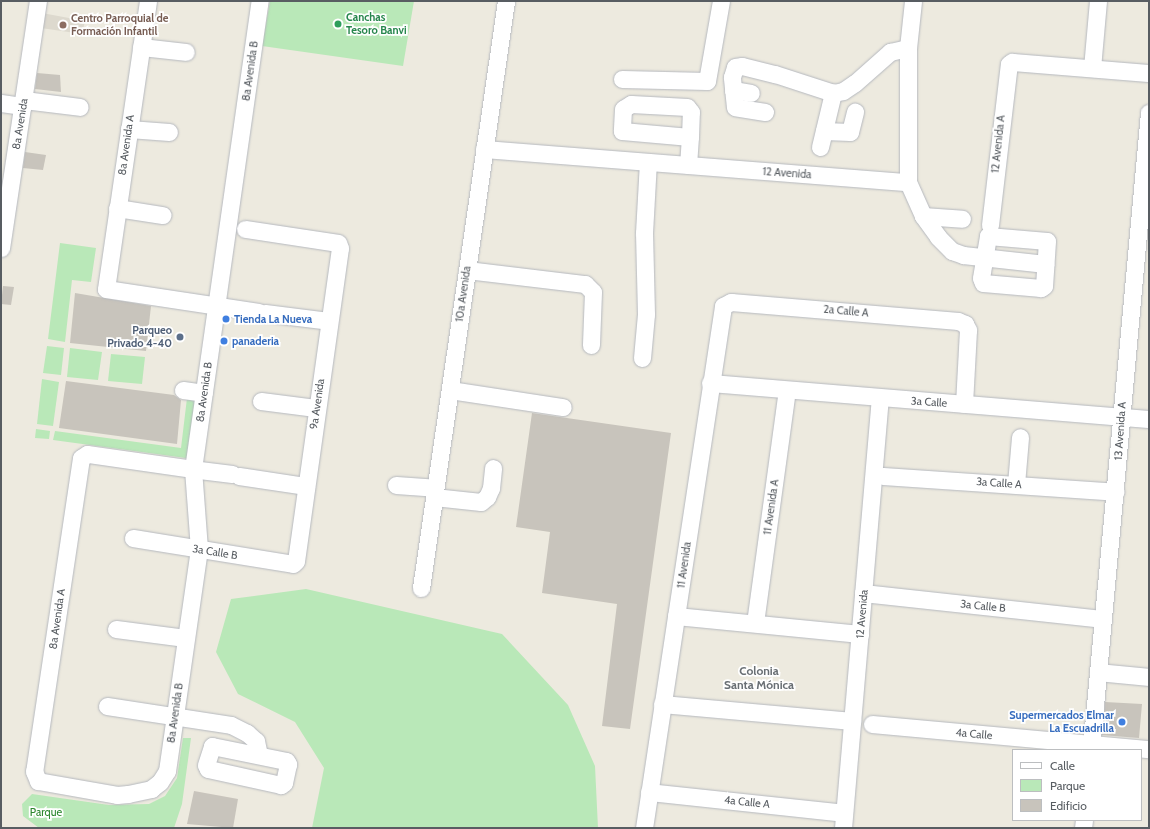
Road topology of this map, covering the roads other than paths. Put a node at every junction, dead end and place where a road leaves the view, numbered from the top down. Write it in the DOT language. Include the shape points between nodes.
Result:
graph roads {
  1 [pos="38,1"];
  2 [pos="148,1"];
  3 [pos="260,1"];
  4 [pos="506,1"];
  5 [pos="721,1"];
  6 [pos="913,1"];
  7 [pos="1098,1"];
  8 [pos="141,47"];
  9 [pos="908,48"];
  10 [pos="186,52"];
  11 [pos="1092,68"];
  12 [pos="1149,73"];
  13 [pos="622,79"];
  14 [pos="733,90"];
  15 [pos="751,93"];
  16 [pos="833,93"];
  17 [pos="1,103"];
  18 [pos="23,103"];
  19 [pos="80,107"];
  20 [pos="764,112"];
  21 [pos="855,112"];
  22 [pos="1149,113"];
  23 [pos="129,128"];
  24 [pos="169,132"];
  25 [pos="690,137"];
  26 [pos="484,149"];
  27 [pos="648,162"];
  28 [pos="688,165"];
  29 [pos="908,182"];
  30 [pos="117,208"];
  31 [pos="162,215"];
  32 [pos="923,216"];
  33 [pos="962,219"];
  34 [pos="990,224"];
  35 [pos="245,230"];
  36 [pos="1,248"];
  37 [pos="984,258"];
  38 [pos="1046,264"];
  39 [pos="467,270"];
  40 [pos="725,304"];
  41 [pos="216,306"];
  42 [pos="329,321"];
  43 [pos="591,345"];
  44 [pos="642,358"];
  45 [pos="710,383"];
  46 [pos="183,390"];
  47 [pos="450,390"];
  48 [pos="786,390"];
  49 [pos="204,393"];
  50 [pos="880,399"];
  51 [pos="261,401"];
  52 [pos="964,404"];
  53 [pos="563,407"];
  54 [pos="316,408"];
  55 [pos="1121,417"];
  56 [pos="1149,420"];
  57 [pos="1020,437"];
  58 [pos="493,468"];
  59 [pos="193,469"];
  60 [pos="883,476"];
  61 [pos="1016,484"];
  62 [pos="396,485"];
  63 [pos="306,486"];
  64 [pos="435,492"];
  65 [pos="1115,492"];
  66 [pos="134,538"];
  67 [pos="199,549"];
  68 [pos="296,561"];
  69 [pos="421,588"];
  70 [pos="863,593"];
  71 [pos="676,616"];
  72 [pos="1102,619"];
  73 [pos="754,624"];
  74 [pos="116,629"];
  75 [pos="860,634"];
  76 [pos="185,638"];
  77 [pos="1098,672"];
  78 [pos="1149,677"];
  79 [pos="662,704"];
  80 [pos="107,706"];
  81 [pos="175,715"];
  82 [pos="852,721"];
  83 [pos="872,724"];
  84 [pos="1092,747"];
  85 [pos="1149,749"];
  86 [pos="259,755"];
  87 [pos="160,782"];
  88 [pos="649,792"];
  89 [pos="843,820"];
  90 [pos="644,828"];
  1 -- 18 [label="street, 8a Avenida"];
  2 -- 8 [label="street, 8a Avenida A"];
  3 -- 41 [label="street, 8a Avenida B" via="246,149"];
  4 -- 26 [label="street, 10a Avenida"];
  5 -- 13 [label="street" via="707,81"];
  6 -- 9 [label="street"];
  7 -- 11 [label="street"];
  8 -- 10 [label="street"];
  8 -- 23 [label="street, 8a Avenida A"];
  9 -- 16 [label="street" via="890,52 855,83 843,91"];
  9 -- 29 [label="street"];
  11 -- 12 [label="street"];
  11 -- 34 [label="street, 12 Avenida A" via="1012,62 1008,64"];
  14 -- 15 [label="street"];
  14 -- 16 [label="street" via="733,70 742,66"];
  14 -- 20 [label="street" via="737,109"];
  16 -- 21 [label="street" via="822,139 850,132"];
  17 -- 18 [label="street"];
  18 -- 19 [label="street"];
  18 -- 36 [label="street, 8a Avenida"];
  22 -- 55 [label="street, 13 Avenida A"];
  23 -- 24 [label="street"];
  23 -- 30 [label="street, 8a Avenida A"];
  25 -- 28 [label="street"];
  26 -- 27 [label="street, 12 Avenida"];
  26 -- 39 [label="street, 10a Avenida"];
  27 -- 28 [label="street, 12 Avenida"];
  27 -- 44 [label="street" via="644,233 646,314"];
  28 -- 29 [label="street, 12 Avenida"];
  29 -- 32 [label="street"];
  30 -- 31 [label="street"];
  30 -- 41 [label="street, 8a Avenida A" via="106,290"];
  32 -- 33 [label="street"];
  32 -- 37 [label="street" via="952,251"];
  35 -- 42 [label="street, 9a Avenida" via="338,243 340,248"];
  37 -- 38 [label="street"];
  37 -- 38 [label="street" via="988,236 1046,239"];
  37 -- 38 [label="street" via="983,283 1040,288 1044,286"];
  39 -- 43 [label="street" via="585,284 593,292"];
  39 -- 47 [label="street, 10a Avenida"];
  40 -- 45 [label="street, 11 Avenida" via="722,309"];
  40 -- 52 [label="street, 2a Calle A" via="731,302 958,321 965,324 968,330"];
  41 -- 42 [label="street"];
  41 -- 49 [label="street, 8a Avenida B"];
  42 -- 54 [label="street, 9a Avenida"];
  45 -- 48 [label="street, 3a Calle"];
  45 -- 71 [label="street, 11 Avenida"];
  46 -- 49 [label="street"];
  47 -- 53 [label="street"];
  47 -- 64 [label="street, 10a Avenida"];
  48 -- 50 [label="street, 3a Calle"];
  48 -- 73 [label="street, 11 Avenida A"];
  49 -- 59 [label="street, 8a Avenida B"];
  50 -- 52 [label="street, 3a Calle"];
  50 -- 70 [label="street, 12 Avenida"];
  51 -- 54 [label="street"];
  52 -- 55 [label="street, 3a Calle"];
  54 -- 63 [label="street, 9a Avenida"];
  55 -- 56 [label="street, 3a Calle"];
  55 -- 65 [label="street, 13 Avenida A"];
  57 -- 61 [label="street"];
  58 -- 64 [label="street" via="491,488 481,502"];
  59 -- 63 [label="street"];
  59 -- 67 [label="street, 8a Avenida B"];
  59 -- 87 [label="street, 8a Avenida A" via="83,455 81,458 34,771 39,782 117,795 140,793"];
  60 -- 61 [label="street, 3a Calle A"];
  61 -- 65 [label="street, 3a Calle A"];
  62 -- 64 [label="street"];
  63 -- 68 [label="street, 9a Avenida"];
  64 -- 69 [label="street, 10a Avenida"];
  65 -- 72 [label="street, 13 Avenida A"];
  66 -- 67 [label="street, 3a Calle B"];
  67 -- 68 [label="street, 3a Calle B" via="293,564"];
  67 -- 76 [label="street, 8a Avenida B"];
  70 -- 72 [label="street, 3a Calle B"];
  70 -- 75 [label="street, 12 Avenida"];
  71 -- 73 [label="street"];
  71 -- 79 [label="street, 11 Avenida"];
  72 -- 77 [label="street, 13 Avenida A"];
  73 -- 75 [label="street"];
  74 -- 76 [label="street"];
  75 -- 82 [label="street, 12 Avenida"];
  76 -- 81 [label="street, 8a Avenida B"];
  77 -- 78 [label="street"];
  77 -- 84 [label="street, 13 Avenida A"];
  79 -- 82 [label="street"];
  79 -- 88 [label="street, 11 Avenida"];
  80 -- 81 [label="street"];
  81 -- 86 [label="street" via="240,728 256,741"];
  81 -- 87 [label="street, 8a Avenida B" via="167,771"];
  82 -- 89 [label="street, 12 Avenida"];
  83 -- 84 [label="street, 4a Calle"];
  84 -- 85 [label="street, 4a Calle"];
  88 -- 89 [label="street, 4a Calle A"];
  88 -- 90 [label="street, 11 Avenida"];
}
